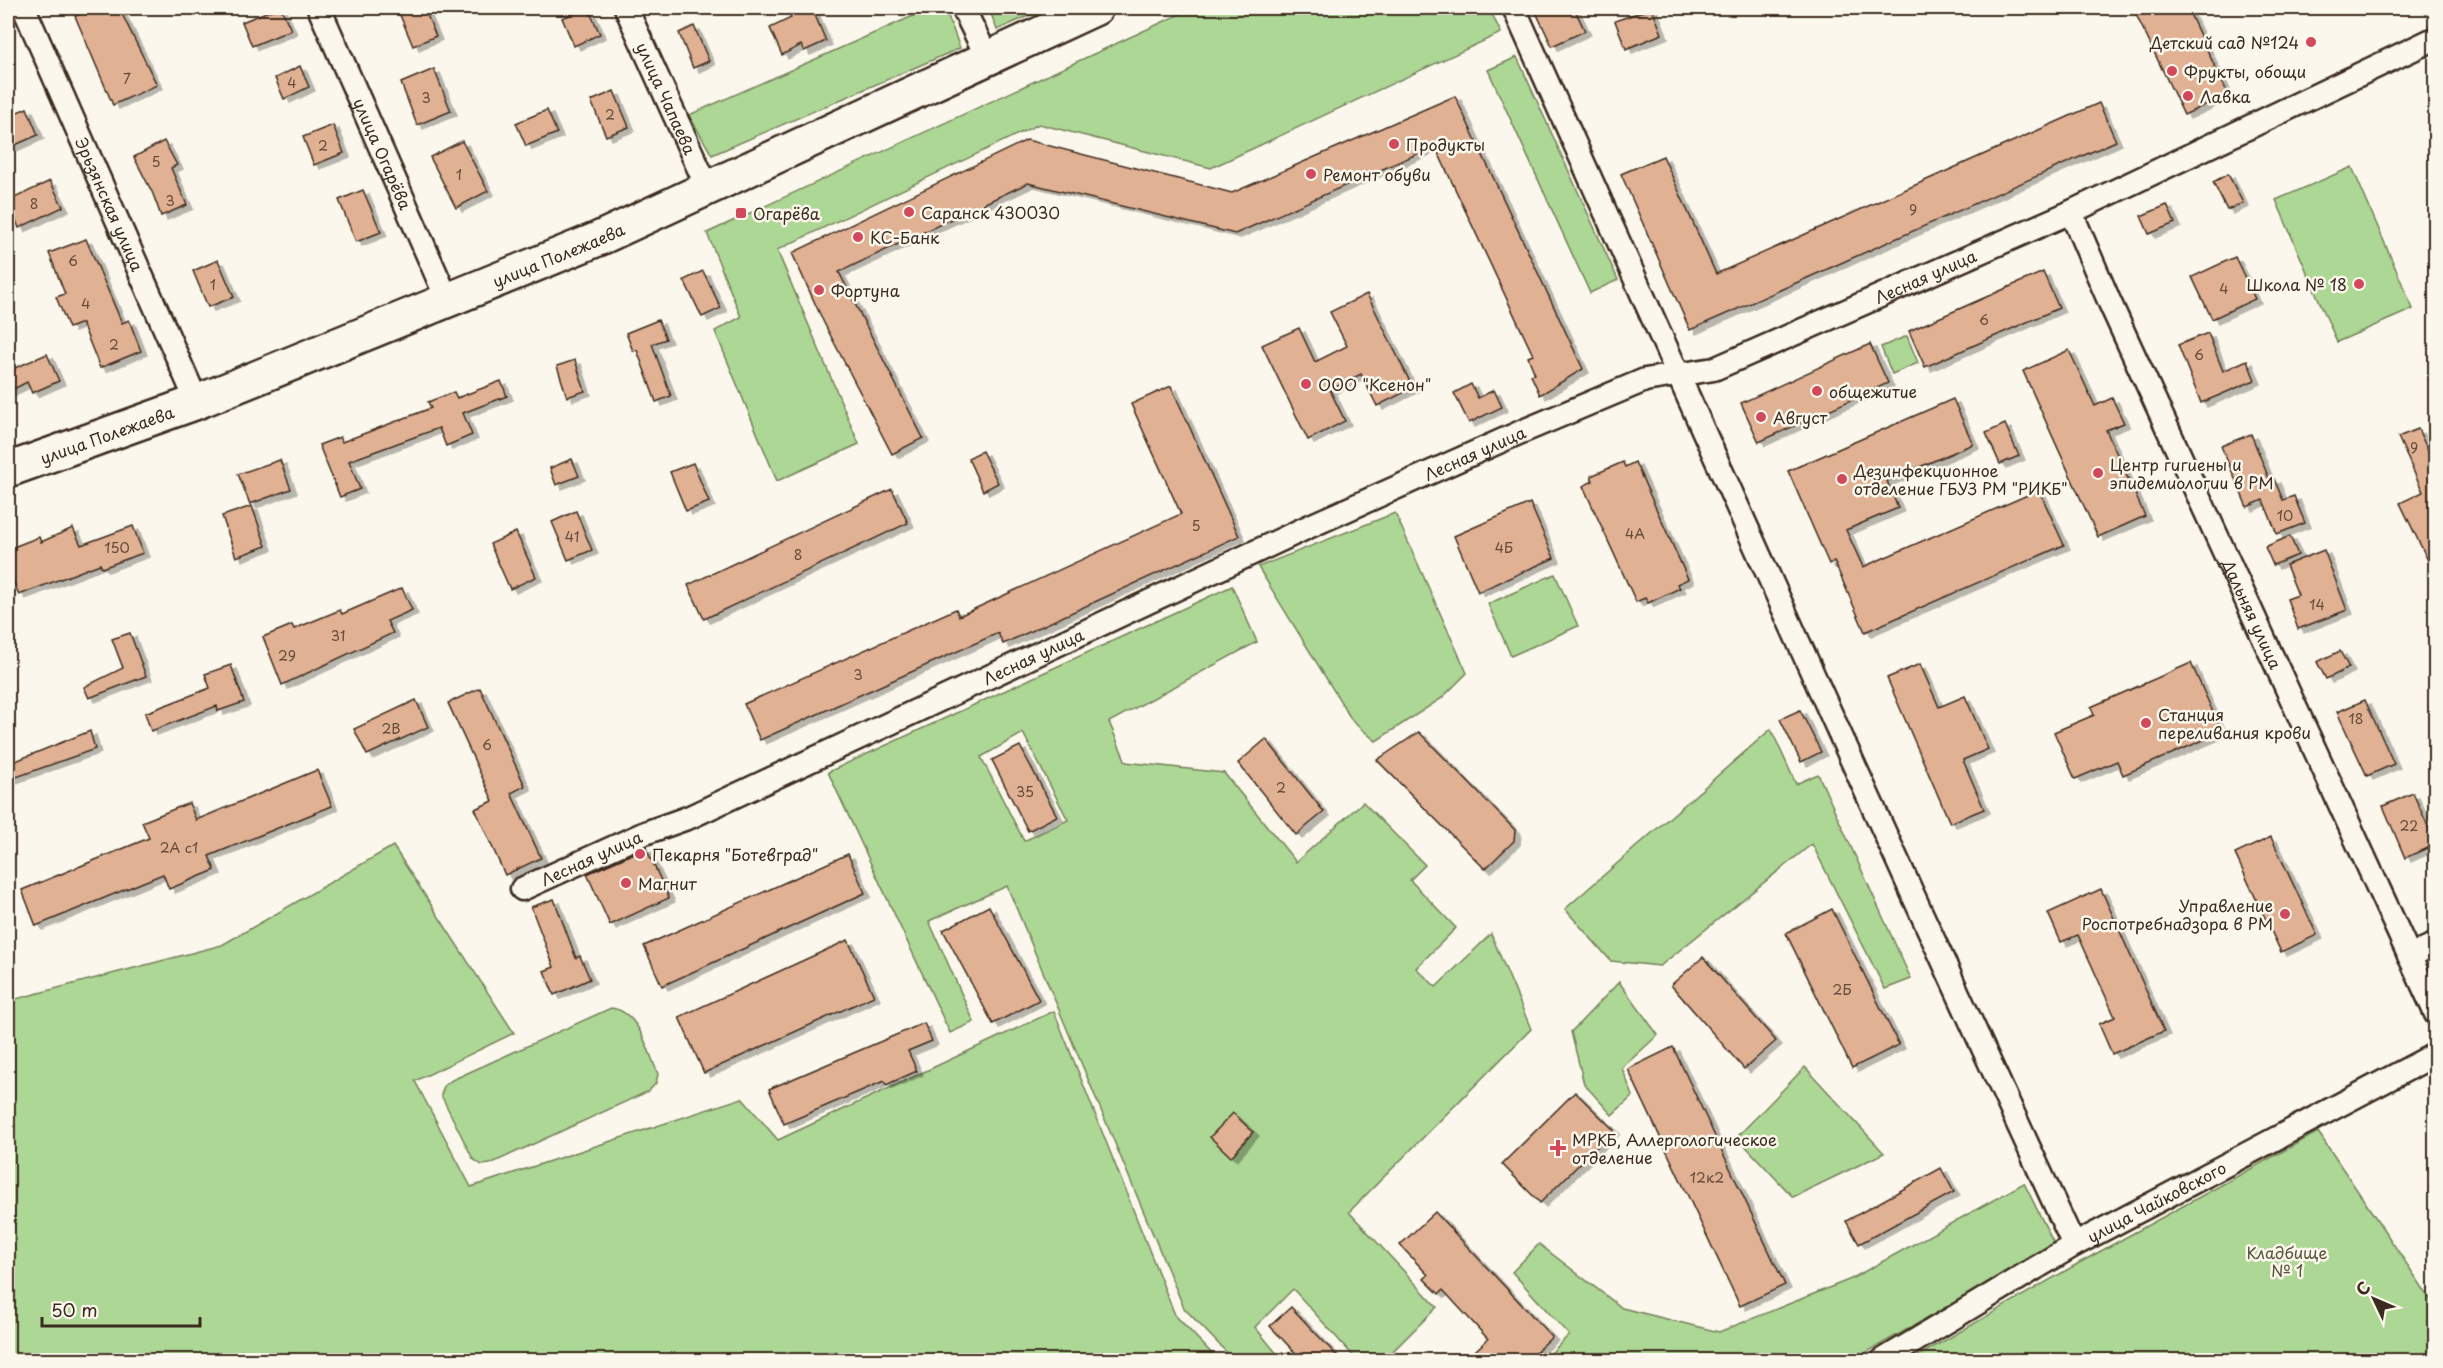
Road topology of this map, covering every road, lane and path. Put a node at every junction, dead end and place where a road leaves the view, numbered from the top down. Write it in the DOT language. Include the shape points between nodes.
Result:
graph roads {
  1 [pos="24,8"];
  2 [pos="319,8"];
  3 [pos="626,8"];
  4 [pos="963,8"];
  5 [pos="1096,8"];
  6 [pos="1514,8"];
  7 [pos="2436,38"];
  8 [pos="987,57"];
  9 [pos="708,189"];
  10 [pos="2072,212"];
  11 [pos="448,301"];
  12 [pos="1680,376"];
  13 [pos="197,402"];
  14 [pos="8,470"];
  15 [pos="522,888"];
  16 [pos="2436,944"];
  17 [pos="2409,956"];
  18 [pos="2436,1014"];
  19 [pos="2436,1054"];
  20 [pos="2074,1245"];
  21 [pos="1883,1360"];
  1 -- 13 [label="street, Эрьзянская улица"];
  2 -- 11 [label="street, улица Огарёва"];
  3 -- 9 [label="street, улица Чапаева"];
  4 -- 8 [label="street"];
  5 -- 8 [label="main road, улица Полежаева"];
  6 -- 12 [label="street"];
  7 -- 10 [label="street, Лесная улица"];
  8 -- 9 [label="main road, улица Полежаева"];
  9 -- 11 [label="main road, улица Полежаева"];
  10 -- 12 [label="street, Лесная улица" via="1714,369"];
  10 -- 17 [label="street, Дальняя улица"];
  11 -- 13 [label="main road, улица Полежаева"];
  12 -- 15 [label="street, Лесная улица" via="1645,380 1521,432 1308,527 690,818 645,833"];
  12 -- 20 [label="street" via="1847,753"];
  13 -- 14 [label="main road, улица Полежаева"];
  16 -- 17 [label="street"];
  17 -- 18 [label="street, Дальняя улица"];
  19 -- 20 [label="street, улица Чайковского"];
  20 -- 21 [label="street, улица Чайковского"];
}
